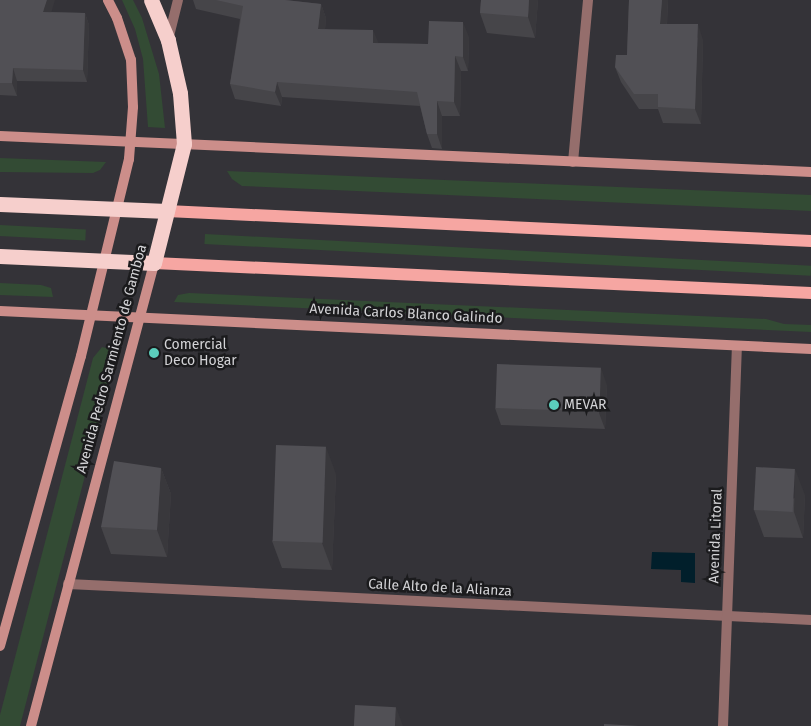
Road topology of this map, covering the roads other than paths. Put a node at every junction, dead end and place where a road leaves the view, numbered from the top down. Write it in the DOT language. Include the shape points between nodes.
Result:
graph roads {
  1 [pos="108,0"];
  2 [pos="151,0"];
  3 [pos="178,0"];
  4 [pos="588,0"];
  5 [pos="168,40"];
  6 [pos="0,136"];
  7 [pos="131,142"];
  8 [pos="184,144"];
  9 [pos="573,162"];
  10 [pos="811,172"];
  11 [pos="0,204"];
  12 [pos="117,209"];
  13 [pos="167,211"];
  14 [pos="811,241"];
  15 [pos="0,256"];
  16 [pos="105,261"];
  17 [pos="154,264"];
  18 [pos="811,293"];
  19 [pos="0,311"];
  20 [pos="91,316"];
  21 [pos="140,318"];
  22 [pos="738,346"];
  23 [pos="811,349"];
  24 [pos="68,584"];
  25 [pos="727,616"];
  26 [pos="811,620"];
  27 [pos="0,646"];
  28 [pos="31,726"];
  29 [pos="723,726"];
  1 -- 7 [label="street" via="132,60"];
  2 -- 5 [label="highway, Avenida Pedro Sarmiento de Gamboa"];
  3 -- 5 [label="street"];
  4 -- 9 [label="street"];
  5 -- 8 [label="highway, Avenida Pedro Sarmiento de Gamboa" via="180,93"];
  6 -- 7 [label="street"];
  7 -- 8 [label="street"];
  7 -- 12 [label="street"];
  8 -- 9 [label="street"];
  8 -- 13 [label="highway, Avenida Pedro Sarmiento de Gamboa"];
  9 -- 10 [label="street"];
  11 -- 12 [label="highway"];
  12 -- 13 [label="highway"];
  12 -- 16 [label="street"];
  13 -- 14 [label="main road"];
  13 -- 17 [label="highway, Avenida Pedro Sarmiento de Gamboa"];
  15 -- 16 [label="highway"];
  16 -- 17 [label="highway"];
  16 -- 20 [label="street"];
  17 -- 18 [label="main road"];
  17 -- 21 [label="street, Avenida Pedro Sarmiento de Gamboa"];
  19 -- 20 [label="street, Avenida Carlos Blanco Galindo"];
  20 -- 21 [label="street, Avenida Carlos Blanco Galindo"];
  20 -- 27 [label="street"];
  21 -- 22 [label="street, Avenida Carlos Blanco Galindo"];
  21 -- 24 [label="street, Avenida Pedro Sarmiento de Gamboa"];
  22 -- 23 [label="street, Avenida Carlos Blanco Galindo"];
  22 -- 25 [label="street, Avenida Litoral"];
  24 -- 25 [label="street, Calle Alto de la Alianza"];
  24 -- 28 [label="street, Avenida Pedro Sarmiento de Gamboa"];
  25 -- 26 [label="street, Calle Alto de la Alianza"];
  25 -- 29 [label="street, Avenida Litoral"];
}
